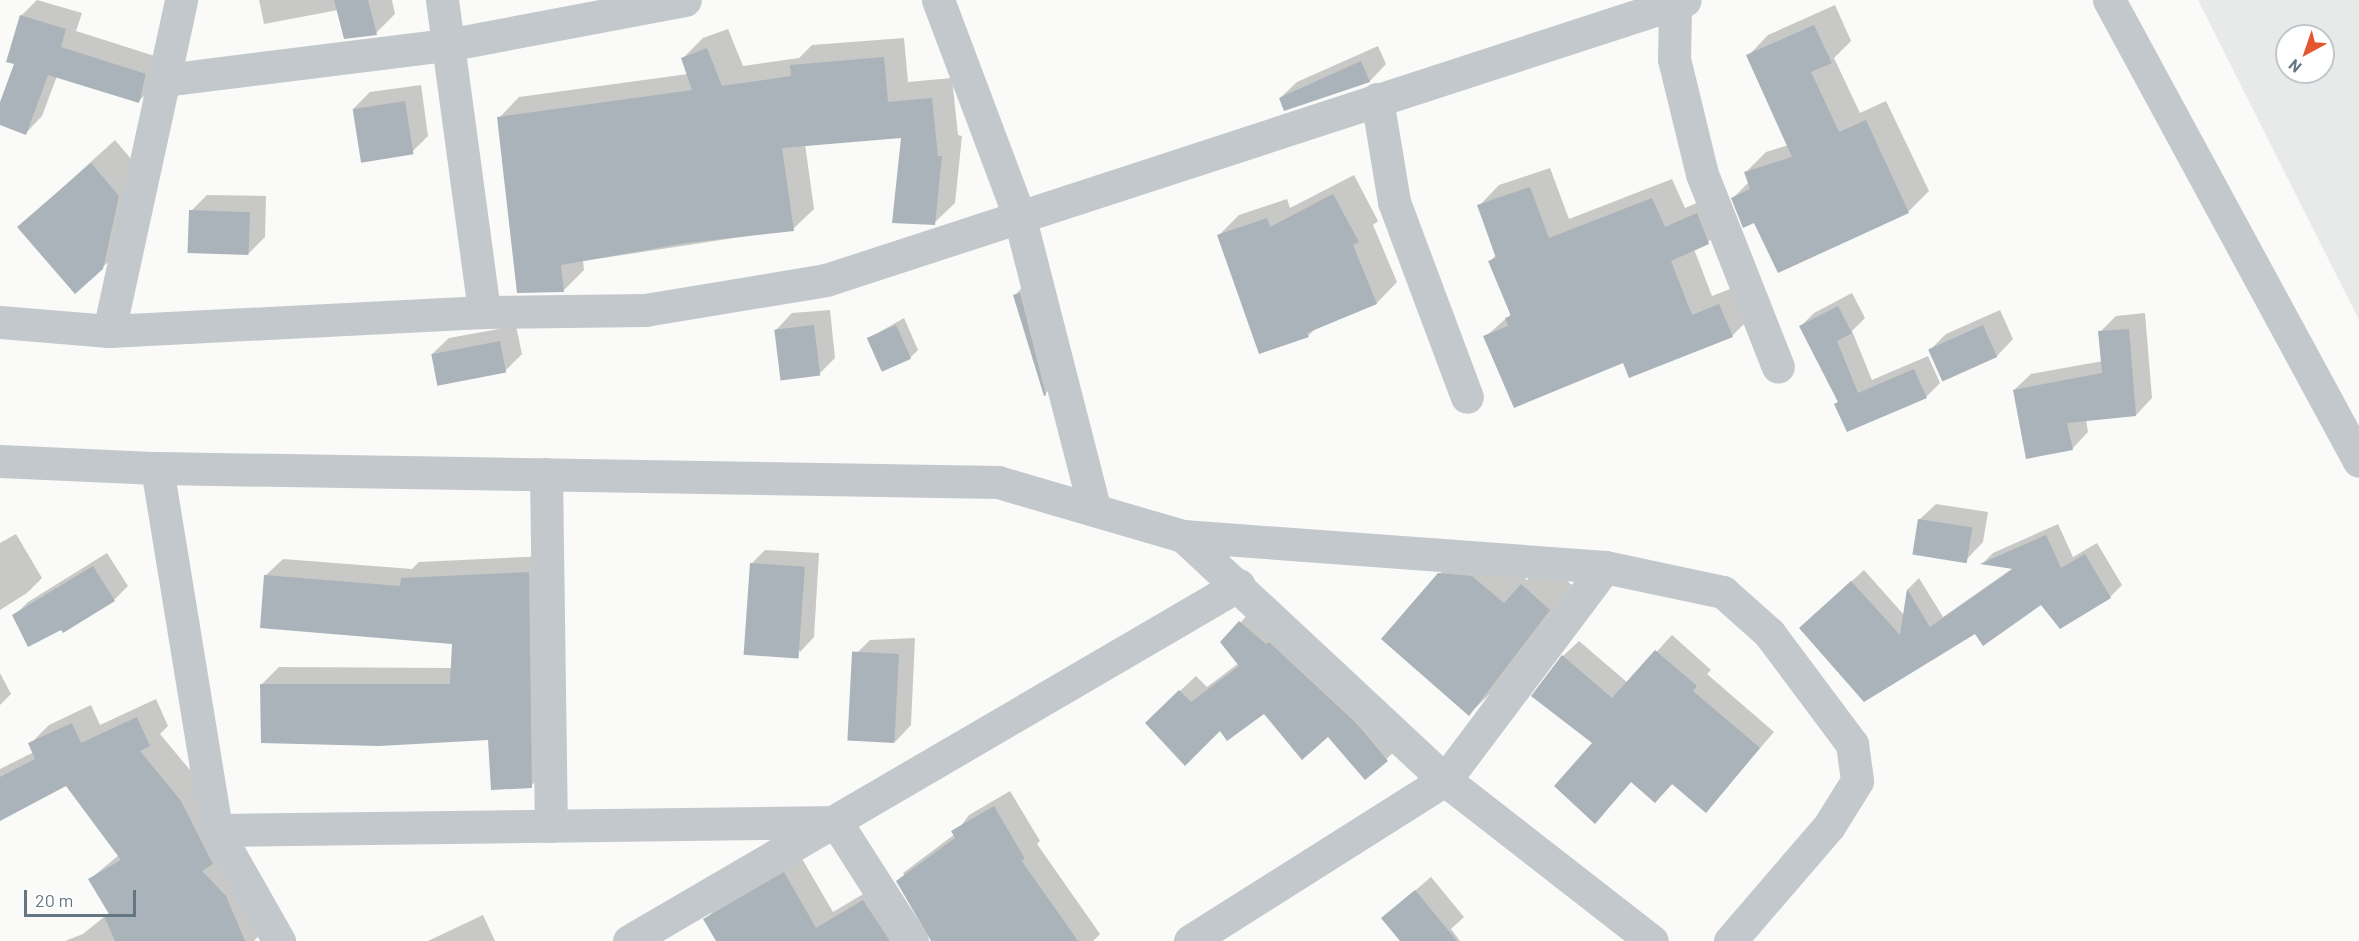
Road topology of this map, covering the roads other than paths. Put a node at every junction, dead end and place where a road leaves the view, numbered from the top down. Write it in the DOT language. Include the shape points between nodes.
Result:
graph roads {
  1 [pos="181,0"];
  2 [pos="442,0"];
  3 [pos="685,0"];
  4 [pos="938,0"];
  5 [pos="2109,0"];
  6 [pos="1680,2"];
  7 [pos="447,45"];
  8 [pos="165,80"];
  9 [pos="1377,99"];
  10 [pos="1019,215"];
  11 [pos="484,312"];
  12 [pos="0,322"];
  13 [pos="109,331"];
  14 [pos="1778,367"];
  15 [pos="1467,397"];
  16 [pos="0,461"];
  17 [pos="2359,461"];
  18 [pos="157,468"];
  19 [pos="546,474"];
  20 [pos="1095,510"];
  21 [pos="1184,536"];
  22 [pos="1605,567"];
  23 [pos="1239,585"];
  24 [pos="1445,780"];
  25 [pos="837,822"];
  26 [pos="551,826"];
  27 [pos="216,830"];
  28 [pos="279,941"];
  29 [pos="629,941"];
  30 [pos="912,941"];
  31 [pos="1190,941"];
  32 [pos="1652,941"];
  33 [pos="1730,941"];
  1 -- 8 [label="street"];
  2 -- 7 [label="street"];
  3 -- 7 [label="street"];
  4 -- 10 [label="street"];
  5 -- 17 [label="street"];
  6 -- 9 [label="street"];
  6 -- 14 [label="street" via="1674,59 1702,174"];
  7 -- 8 [label="street"];
  7 -- 11 [label="street"];
  8 -- 13 [label="street"];
  9 -- 10 [label="street"];
  9 -- 15 [label="street" via="1394,202"];
  10 -- 11 [label="street" via="826,280 645,309"];
  10 -- 20 [label="street"];
  11 -- 13 [label="street"];
  12 -- 13 [label="street"];
  16 -- 18 [label="street"];
  18 -- 19 [label="street"];
  18 -- 27 [label="street"];
  19 -- 20 [label="street" via="998,482"];
  19 -- 26 [label="street"];
  20 -- 21 [label="street"];
  21 -- 22 [label="street"];
  21 -- 23 [label="street"];
  22 -- 24 [label="street"];
  22 -- 33 [label="street" via="1723,592 1769,633 1852,744 1857,781 1828,826"];
  23 -- 24 [label="street"];
  23 -- 25 [label="street"];
  24 -- 31 [label="street"];
  24 -- 32 [label="street"];
  25 -- 26 [label="street"];
  25 -- 29 [label="street"];
  25 -- 30 [label="street"];
  26 -- 27 [label="street"];
  27 -- 28 [label="street"];
}
